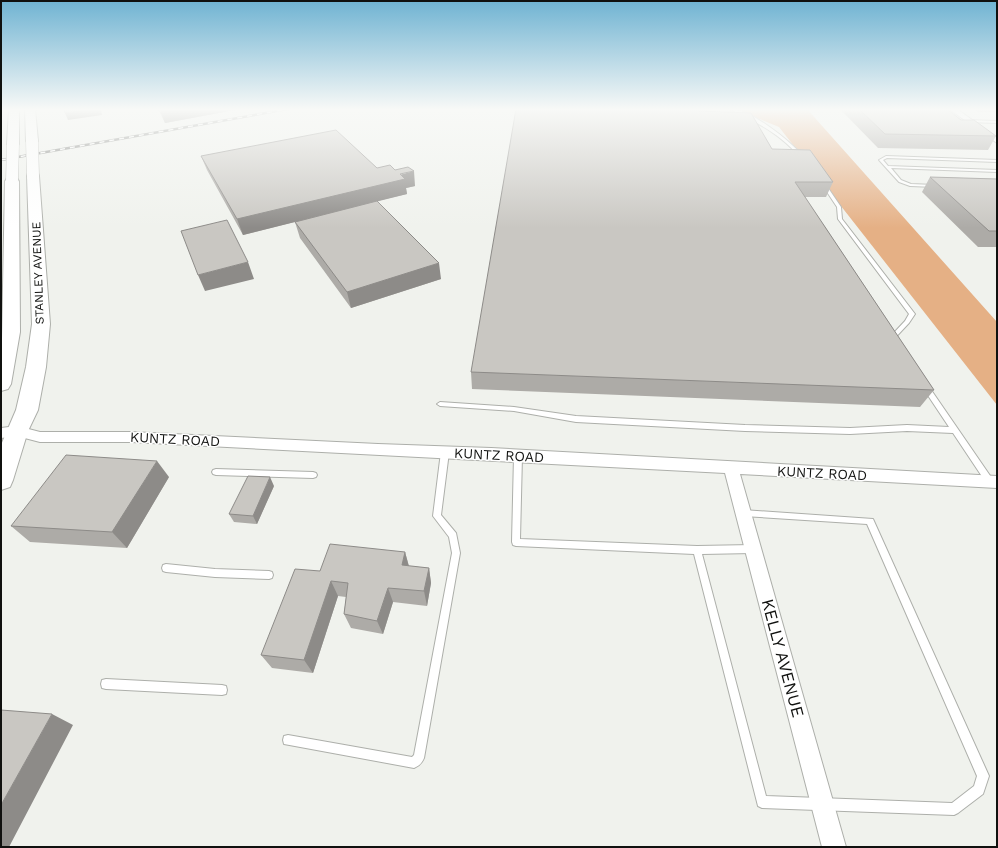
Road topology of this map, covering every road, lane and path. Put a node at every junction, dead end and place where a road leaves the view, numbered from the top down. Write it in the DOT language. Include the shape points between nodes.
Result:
graph roads {
  1 [pos="13,149"];
  2 [pos="32,149"];
  3 [pos="795,149"];
  4 [pos="804,159"];
  5 [pos="997,161"];
  6 [pos="887,167"];
  7 [pos="997,171"];
  8 [pos="821,181"];
  9 [pos="943,187"];
  10 [pos="888,331"];
  11 [pos="892,338"];
  12 [pos="897,344"];
  13 [pos="919,377"];
  14 [pos="1,384"];
  15 [pos="440,404"];
  16 [pos="955,430"];
  17 [pos="9,432"];
  18 [pos="445,452"];
  19 [pos="518,456"];
  20 [pos="731,468"];
  21 [pos="216,472"];
  22 [pos="313,475"];
  23 [pos="1,480"];
  24 [pos="994,482"];
  25 [pos="743,513"];
  26 [pos="753,549"];
  27 [pos="697,550"];
  28 [pos="166,568"];
  29 [pos="269,575"];
  30 [pos="106,684"];
  31 [pos="222,690"];
  32 [pos="288,740"];
  33 [pos="822,803"];
  34 [pos="834,847"];
  1 -- 14 [label="main road, STANLEY AVENUE, bridge" via="11,332"];
  2 -- 17 [label="main road, STANLEY AVENUE, bridge" via="41,324 27,410"];
  3 -- 4 [label="lane"];
  5 -- 6 [label="lane" via="886,157 881,160"];
  6 -- 7 [label="lane"];
  6 -- 9 [label="lane" via="900,182"];
  8 -- 11 [label="lane" via="839,207 840,219 912,314"];
  10 -- 11 [label="lane"];
  11 -- 12 [label="lane"];
  13 -- 16 [label="lane"];
  15 -- 16 [label="lane" via="514,409 576,419 745,428"];
  16 -- 24 [label="lane"];
  17 -- 18 [label="street, KUNTZ ROAD" via="40,437 131,436"];
  17 -- 23 [label="main road, STANLEY AVENUE"];
  18 -- 19 [label="street, KUNTZ ROAD"];
  18 -- 32 [label="lane" via="438,516 453,536 456,553 419,758 414,763"];
  19 -- 20 [label="street, KUNTZ ROAD"];
  19 -- 27 [label="lane" via="516,542"];
  20 -- 24 [label="street, KUNTZ ROAD"];
  20 -- 25 [label="street, KELLY AVENUE"];
  21 -- 22 [label="lane"];
  25 -- 26 [label="street, KELLY AVENUE"];
  25 -- 33 [label="lane" via="870,521 983,776 979,790 954,809"];
  26 -- 27 [label="lane"];
  26 -- 33 [label="street, KELLY AVENUE"];
  27 -- 33 [label="lane" via="762,802"];
  28 -- 29 [label="lane"];
  30 -- 31 [label="lane"];
  33 -- 34 [label="street, KELLY AVENUE"];
}
